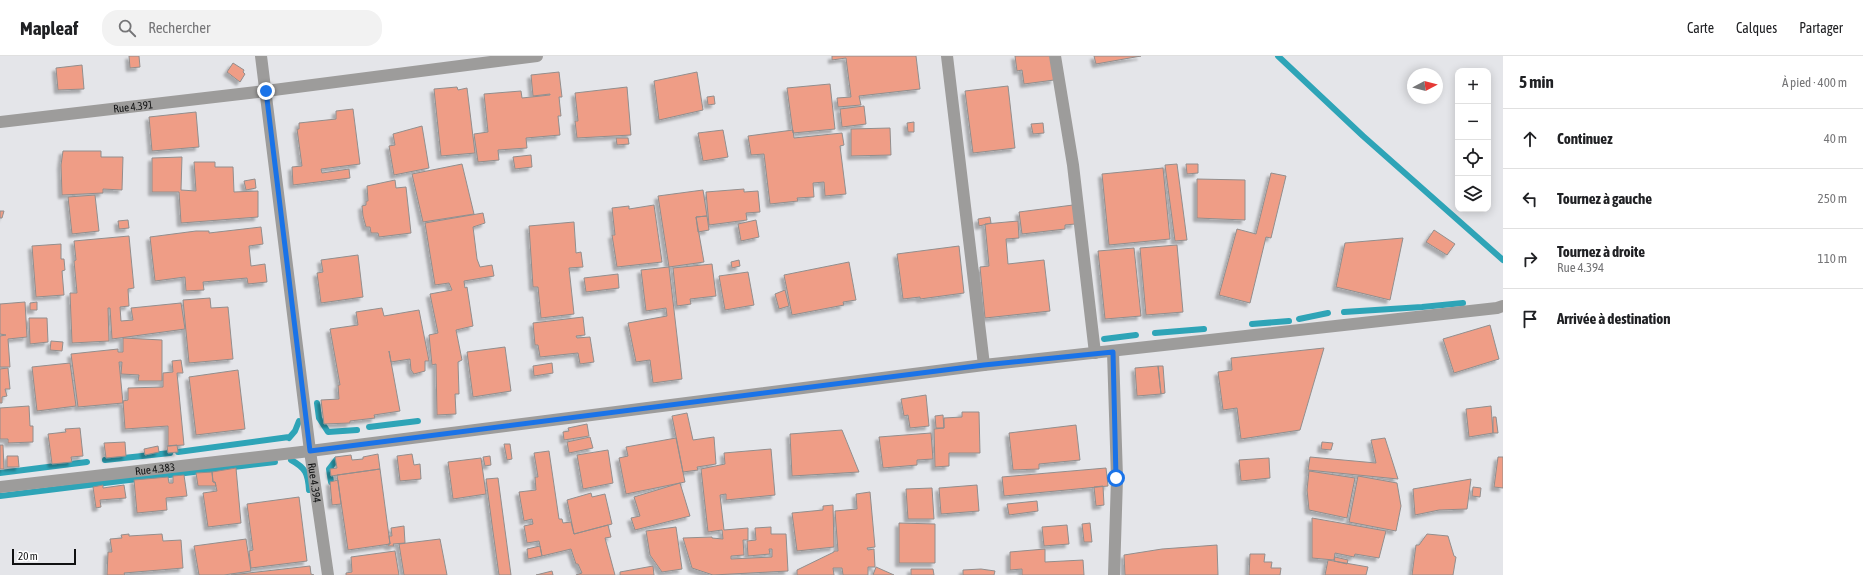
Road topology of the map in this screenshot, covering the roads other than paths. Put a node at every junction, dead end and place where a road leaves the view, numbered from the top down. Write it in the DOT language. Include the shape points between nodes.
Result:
graph roads {
  1 [pos="261,56"];
  2 [pos="537,56"];
  3 [pos="947,56"];
  4 [pos="1055,56"];
  5 [pos="266,91"];
  6 [pos="0,122"];
  7 [pos="1503,306"];
  8 [pos="1113,352"];
  9 [pos="1095,353"];
  10 [pos="984,365"];
  11 [pos="310,451"];
  12 [pos="0,487"];
  13 [pos="328,575"];
  14 [pos="1114,575"];
  1 -- 5 [label="street, Rue 4.394"];
  2 -- 5 [label="street, Rue 4.391"];
  3 -- 10 [label="street"];
  4 -- 9 [label="street" via="1073,165"];
  5 -- 6 [label="street, Rue 4.391"];
  5 -- 11 [label="street, Rue 4.394"];
  7 -- 8 [label="street, Rue 4.383"];
  8 -- 9 [label="street, Rue 4.383"];
  8 -- 14 [label="street" via="1116,478"];
  9 -- 10 [label="street, Rue 4.383"];
  10 -- 11 [label="street, Rue 4.383"];
  11 -- 12 [label="street, Rue 4.383"];
  11 -- 13 [label="street, Rue 4.394"];
}
